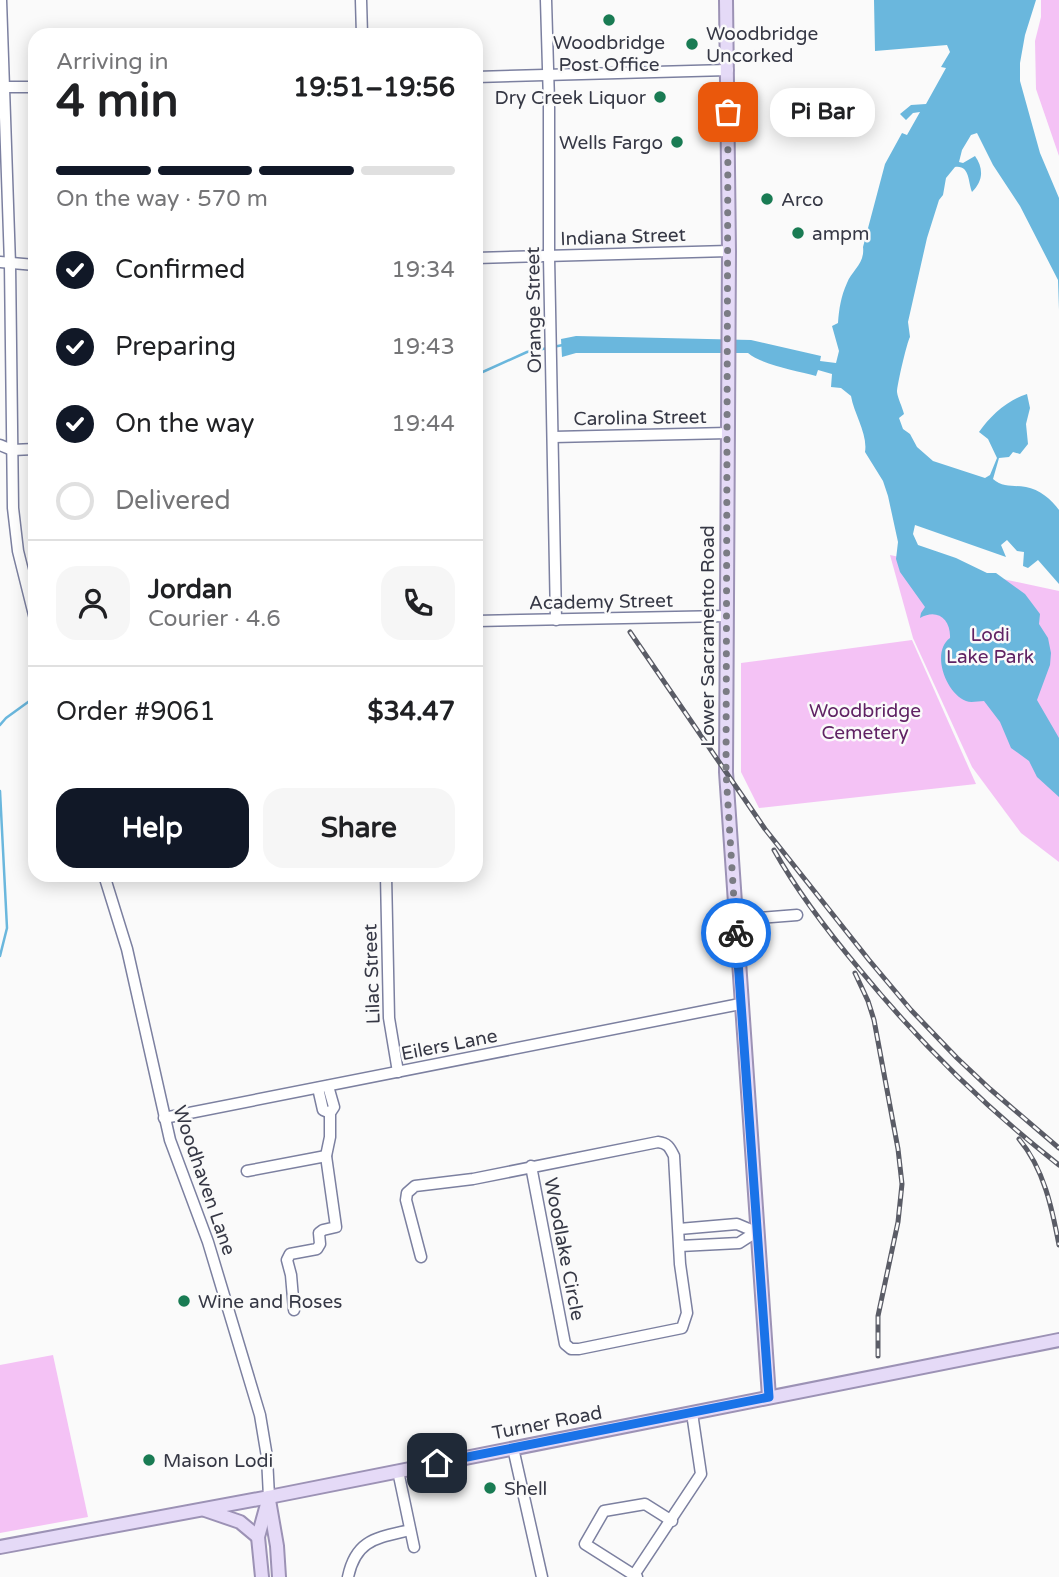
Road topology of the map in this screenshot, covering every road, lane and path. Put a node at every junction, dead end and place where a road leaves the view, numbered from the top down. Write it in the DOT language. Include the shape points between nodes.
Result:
graph roads {
  1 [pos="1,0"];
  2 [pos="362,0"];
  3 [pos="546,0"];
  4 [pos="726,0"];
  5 [pos="362,28"];
  6 [pos="728,70"];
  7 [pos="548,75"];
  8 [pos="483,77"];
  9 [pos="1,87"];
  10 [pos="28,87"];
  11 [pos="729,251"];
  12 [pos="549,257"];
  13 [pos="483,258"];
  14 [pos="5,263"];
  15 [pos="28,265"];
  16 [pos="728,433"];
  17 [pos="553,437"];
  18 [pos="0,445"];
  19 [pos="28,449"];
  20 [pos="12,450"];
  21 [pos="0,457"];
  22 [pos="28,588"];
  23 [pos="727,616"];
  24 [pos="556,620"];
  25 [pos="483,621"];
  26 [pos="109,882"];
  27 [pos="386,882"];
  28 [pos="797,915"];
  29 [pos="735,920"];
  30 [pos="740,1004"];
  31 [pos="398,1072"];
  32 [pos="323,1087"];
  33 [pos="164,1118"];
  34 [pos="326,1156"];
  35 [pos="531,1166"];
  36 [pos="247,1171"];
  37 [pos="679,1229"];
  38 [pos="756,1231"];
  39 [pos="680,1246"];
  40 [pos="421,1257"];
  41 [pos="294,1311"];
  42 [pos="1059,1340"];
  43 [pos="769,1397"];
  44 [pos="692,1413"];
  45 [pos="513,1448"];
  46 [pos="398,1471"];
  47 [pos="269,1497"];
  48 [pos="201,1509"];
  49 [pos="672,1521"];
  50 [pos="410,1530"];
  51 [pos="258,1536"];
  52 [pos="0,1547"];
  53 [pos="414,1547"];
  54 [pos="636,1576"];
  55 [pos="262,1577"];
  56 [pos="279,1577"];
  57 [pos="348,1577"];
  58 [pos="542,1577"];
  1 -- 9 [label="street"];
  2 -- 5 [label="street"];
  3 -- 7 [label="street, Orange Street"];
  4 -- 6 [label="main road, Lower Sacramento Road"];
  6 -- 7 [label="street"];
  6 -- 11 [label="main road, Lower Sacramento Road"];
  7 -- 8 [label="street"];
  7 -- 12 [label="street, Orange Street"];
  9 -- 10 [label="street"];
  9 -- 14 [label="street"];
  11 -- 12 [label="street, Indiana Street"];
  11 -- 16 [label="main road, Lower Sacramento Road"];
  12 -- 13 [label="street, Indiana Street"];
  12 -- 17 [label="street, Orange Street"];
  14 -- 15 [label="street"];
  14 -- 20 [label="street"];
  16 -- 17 [label="street, Carolina Street"];
  16 -- 23 [label="main road, Lower Sacramento Road"];
  17 -- 24 [label="street, Orange Street"];
  18 -- 20 [label="street"];
  19 -- 20 [label="street"];
  20 -- 21 [label="street"];
  20 -- 22 [label="street" via="15,531"];
  23 -- 24 [label="street, Academy Street"];
  23 -- 29 [label="main road, Lower Sacramento Road" via="726,772"];
  24 -- 25 [label="street, Academy Street"];
  26 -- 33 [label="street, Woodhaven Lane"];
  27 -- 31 [label="street, Lilac Street" via="389,1018"];
  28 -- 29 [label="street"];
  29 -- 30 [label="main road, Lower Sacramento Road"];
  30 -- 31 [label="street, Eilers Lane"];
  30 -- 38 [label="main road, Lower Sacramento Road"];
  31 -- 32 [label="street, Eilers Lane"];
  32 -- 33 [label="street, Eilers Lane"];
  32 -- 34 [label="street" via="323,1110 330,1113"];
  33 -- 47 [label="street, Woodhaven Lane" via="258,1407"];
  34 -- 36 [label="street"];
  34 -- 41 [label="street" via="336,1227 319,1233 317,1249 290,1254"];
  35 -- 37 [label="street, Woodlake Circle" via="665,1143 674,1156"];
  35 -- 39 [label="street, Woodlake Circle" via="565,1344 571,1349 682,1328 687,1313"];
  35 -- 40 [label="street, Woodlake Circle" via="415,1186 406,1199"];
  37 -- 38 [label="street" via="737,1224"];
  37 -- 39 [label="street, Woodlake Circle"];
  38 -- 39 [label="street" via="739,1243"];
  38 -- 43 [label="main road, Lower Sacramento Road"];
  42 -- 43 [label="main road, Turner Road"];
  43 -- 44 [label="main road, Turner Road"];
  44 -- 45 [label="main road, Turner Road"];
  44 -- 49 [label="street" via="701,1474"];
  45 -- 46 [label="main road, Turner Road"];
  45 -- 58 [label="street"];
  46 -- 47 [label="main road, Turner Road"];
  46 -- 50 [label="street"];
  47 -- 48 [label="main road, Turner Road"];
  47 -- 51 [label="main road"];
  47 -- 56 [label="main road"];
  48 -- 51 [label="main road" via="240,1522"];
  48 -- 52 [label="main road, Turner Road"];
  49 -- 54 [label="street"];
  49 -- 54 [label="street" via="645,1504 604,1511 585,1544"];
  50 -- 53 [label="street"];
  50 -- 57 [label="street" via="375,1538 360,1547"];
  51 -- 55 [label="main road"];
}
